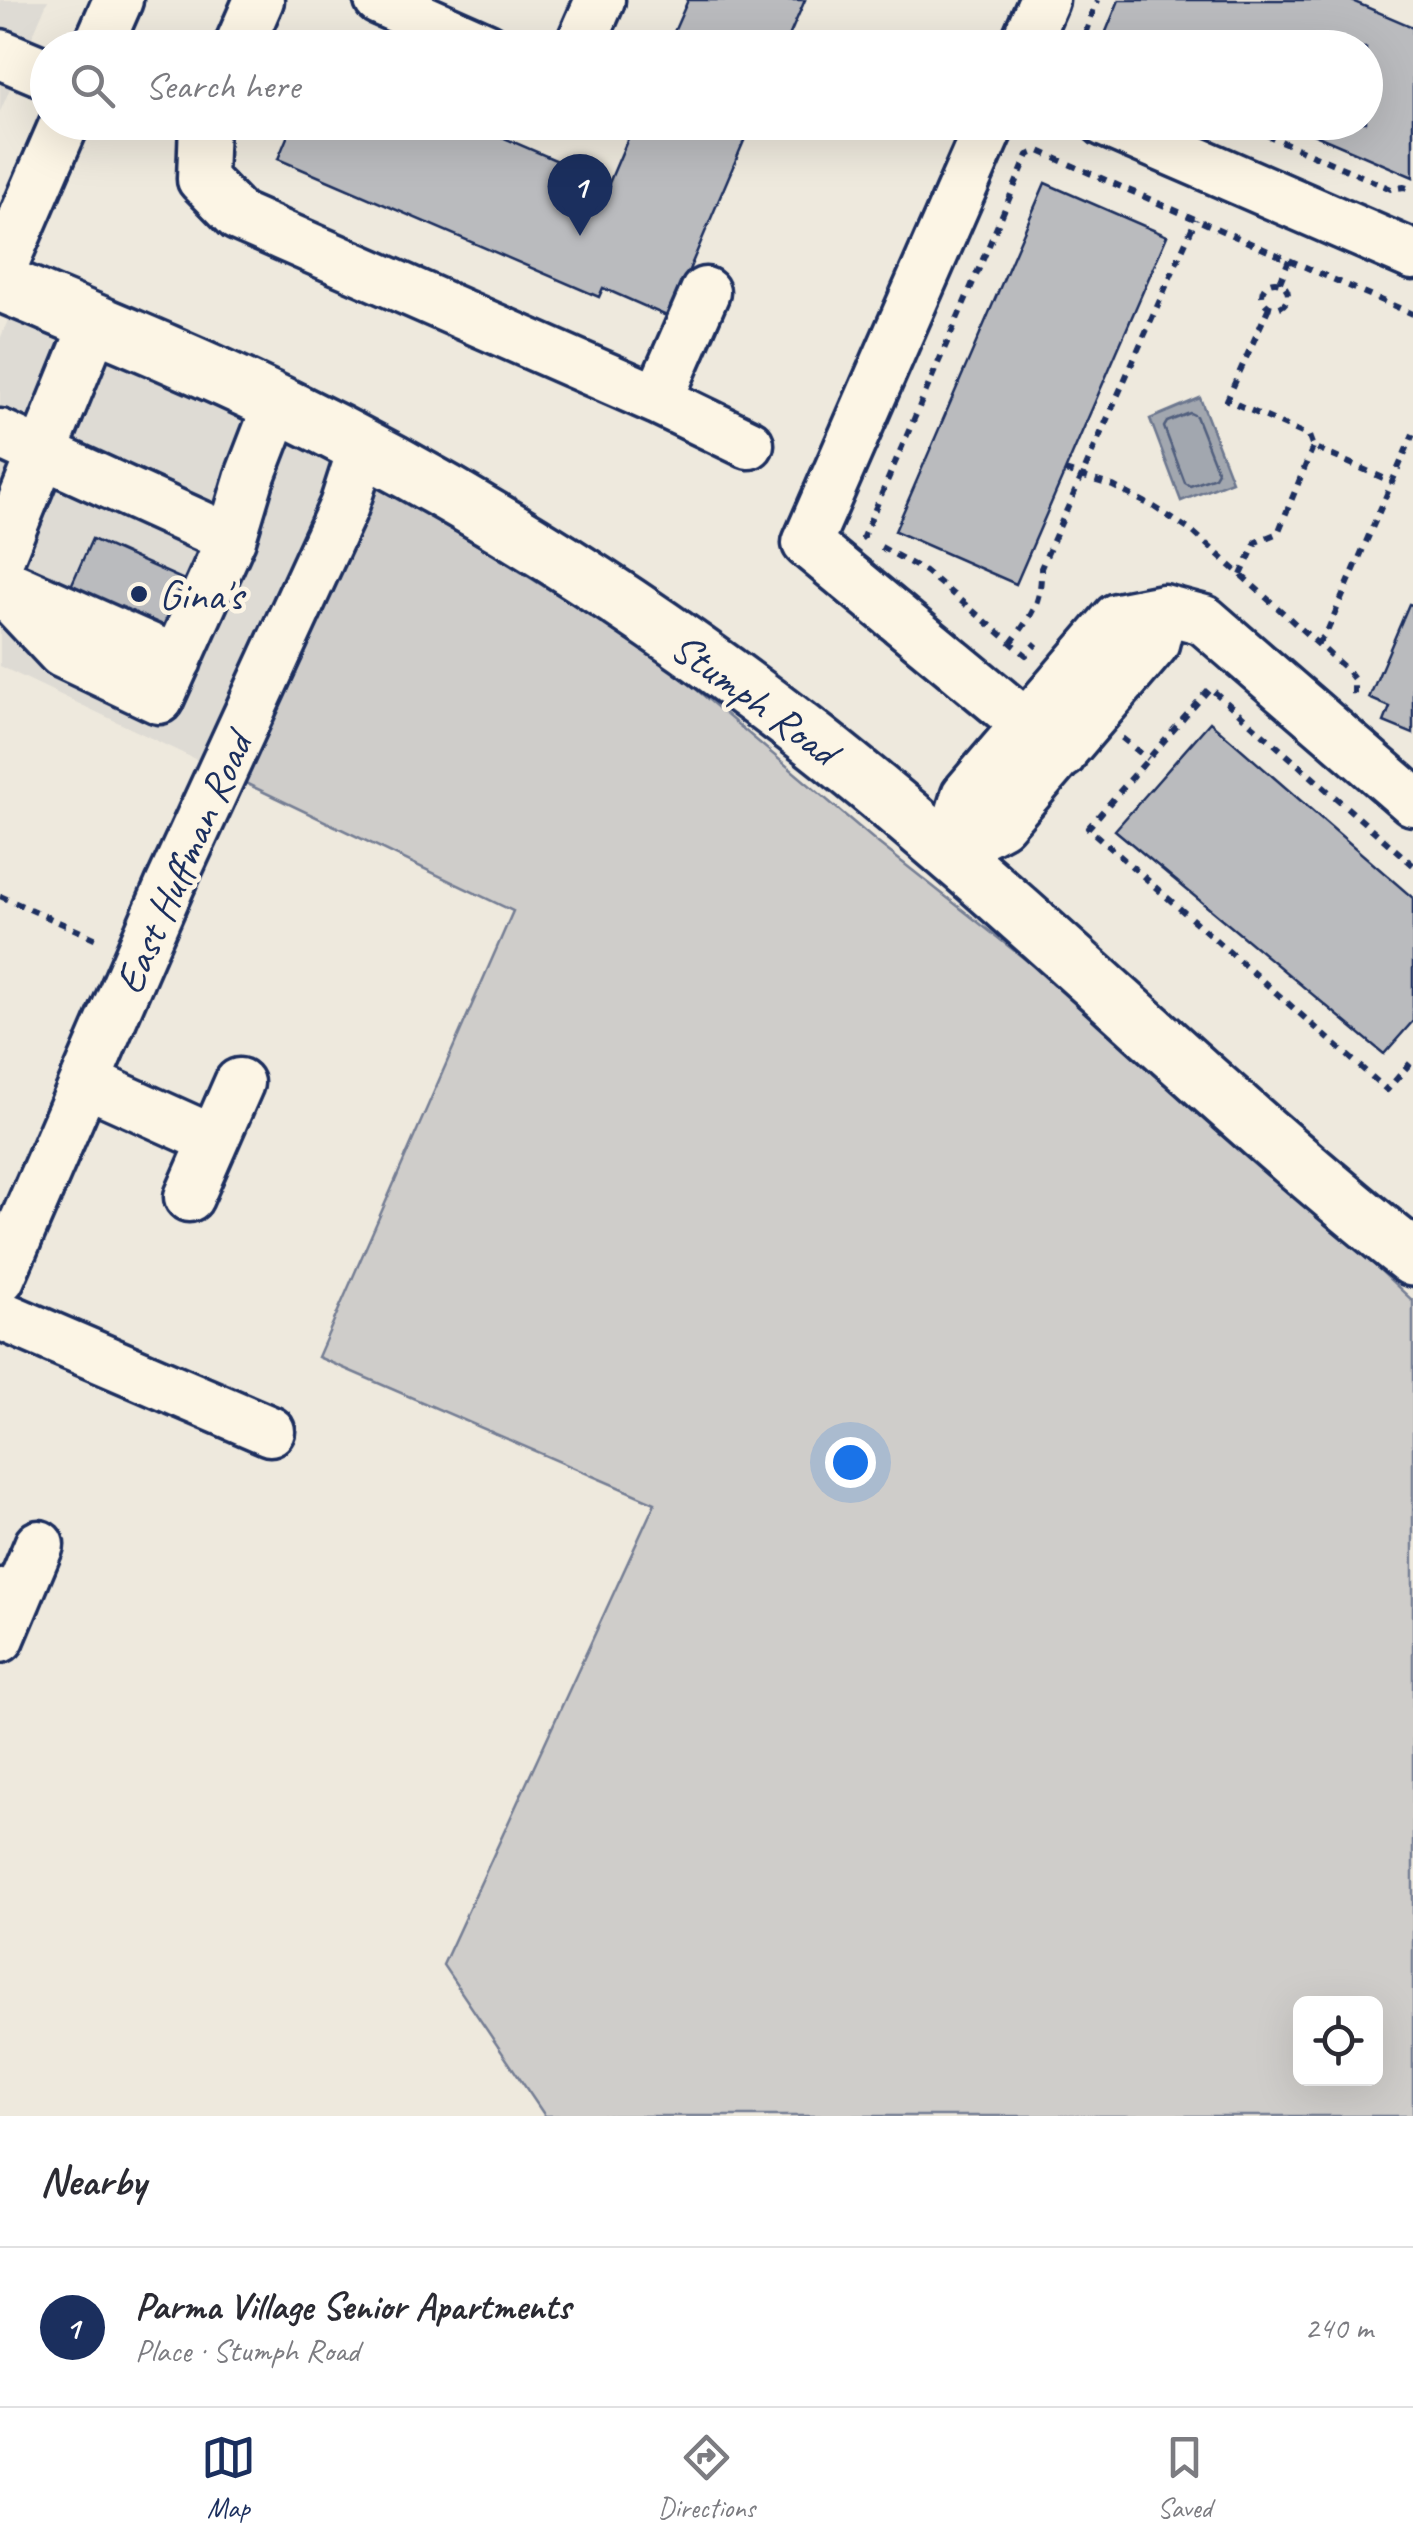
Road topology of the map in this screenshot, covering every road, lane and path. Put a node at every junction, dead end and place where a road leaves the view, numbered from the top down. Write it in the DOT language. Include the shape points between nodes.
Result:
graph roads {
  1 [pos="118,0"];
  2 [pos="260,0"];
  3 [pos="378,0"];
  4 [pos="600,0"];
  5 [pos="1044,0"];
  6 [pos="1097,0"];
  7 [pos="105,30"];
  8 [pos="246,30"];
  9 [pos="446,30"];
  10 [pos="587,30"];
  11 [pos="1031,30"];
  12 [pos="1086,30"];
  13 [pos="0,54"];
  14 [pos="30,66"];
  15 [pos="57,140"];
  16 [pos="203,140"];
  17 [pos="983,140"];
  18 [pos="1147,140"];
  19 [pos="1279,140"];
  20 [pos="1413,190"];
  21 [pos="1196,219"];
  22 [pos="1413,255"];
  23 [pos="1289,260"];
  24 [pos="0,272"];
  25 [pos="1280,282"];
  26 [pos="0,283"];
  27 [pos="705,292"];
  28 [pos="1270,307"];
  29 [pos="1413,314"];
  30 [pos="95,323"];
  31 [pos="658,400"];
  32 [pos="278,404"];
  33 [pos="1413,434"];
  34 [pos="21,443"];
  35 [pos="749,444"];
  36 [pos="1314,447"];
  37 [pos="363,448"];
  38 [pos="1065,471"];
  39 [pos="1080,477"];
  40 [pos="1392,482"];
  41 [pos="231,539"];
  42 [pos="0,557"];
  43 [pos="1241,575"];
  44 [pos="0,585"];
  45 [pos="1039,641"];
  46 [pos="1011,643"];
  47 [pos="1318,643"];
  48 [pos="1348,709"];
  49 [pos="1044,739"];
  50 [pos="1413,801"];
  51 [pos="949,851"];
  52 [pos="1413,865"];
  53 [pos="0,896"];
  54 [pos="139,958"];
  55 [pos="1413,1060"];
  56 [pos="85,1082"];
  57 [pos="239,1083"];
  58 [pos="214,1140"];
  59 [pos="189,1197"];
  60 [pos="1413,1258"];
  61 [pos="0,1278"];
  62 [pos="0,1315"];
  63 [pos="270,1431"];
  64 [pos="39,1545"];
  65 [pos="5,1610"];
  1 -- 7 [label="street"];
  2 -- 8 [label="street"];
  3 -- 9 [label="street"];
  4 -- 10 [label="street"];
  5 -- 11 [label="street"];
  6 -- 12 [label="path"];
  13 -- 14 [label="street"];
  15 -- 24 [label="street"];
  16 -- 31 [label="street" via="202,179 238,216"];
  17 -- 49 [label="street" via="807,543"];
  18 -- 22 [label="street"];
  19 -- 20 [label="path" via="1392,189"];
  21 -- 23 [label="path"];
  21 -- 39 [label="path"];
  21 -- 46 [label="path" via="1039,151 1028,155 863,537 925,572"];
  23 -- 25 [label="path"];
  23 -- 29 [label="path"];
  25 -- 28 [label="path" via="1287,300"];
  25 -- 28 [label="path" via="1264,287"];
  26 -- 30 [label="main road, Stumph Road"];
  27 -- 31 [label="street"];
  28 -- 36 [label="path" via="1227,400 1309,436"];
  30 -- 32 [label="main road, Stumph Road"];
  30 -- 34 [label="street"];
  31 -- 35 [label="street"];
  32 -- 37 [label="main road, Stumph Road"];
  32 -- 41 [label="street"];
  33 -- 40 [label="path"];
  34 -- 41 [label="street"];
  34 -- 42 [label="street"];
  36 -- 40 [label="path"];
  36 -- 43 [label="path" via="1278,533 1256,542"];
  37 -- 51 [label="main road, Stumph Road" via="662,629"];
  37 -- 54 [label="street, East Huffman Road" via="344,506"];
  38 -- 39 [label="path"];
  39 -- 43 [label="path" via="1154,507"];
  39 -- 46 [label="path" via="1041,568 1038,602"];
  40 -- 47 [label="path"];
  41 -- 44 [label="street" via="158,699 62,653"];
  43 -- 47 [label="path"];
  45 -- 46 [label="path" via="1026,655"];
  47 -- 48 [label="path" via="1354,678"];
  49 -- 50 [label="street" via="1117,618 1163,609 1204,620"];
  49 -- 51 [label="street" via="966,794"];
  51 -- 60 [label="main road, Stumph Road"];
  52 -- 55 [label="path" via="1210,688 1088,828 1387,1090"];
  53 -- 54 [label="path"];
  54 -- 56 [label="street, East Huffman Road"];
  56 -- 58 [label="street"];
  56 -- 61 [label="street, East Huffman Road"];
  57 -- 58 [label="street"];
  58 -- 59 [label="street"];
  62 -- 63 [label="street"];
  64 -- 65 [label="street"];
}
